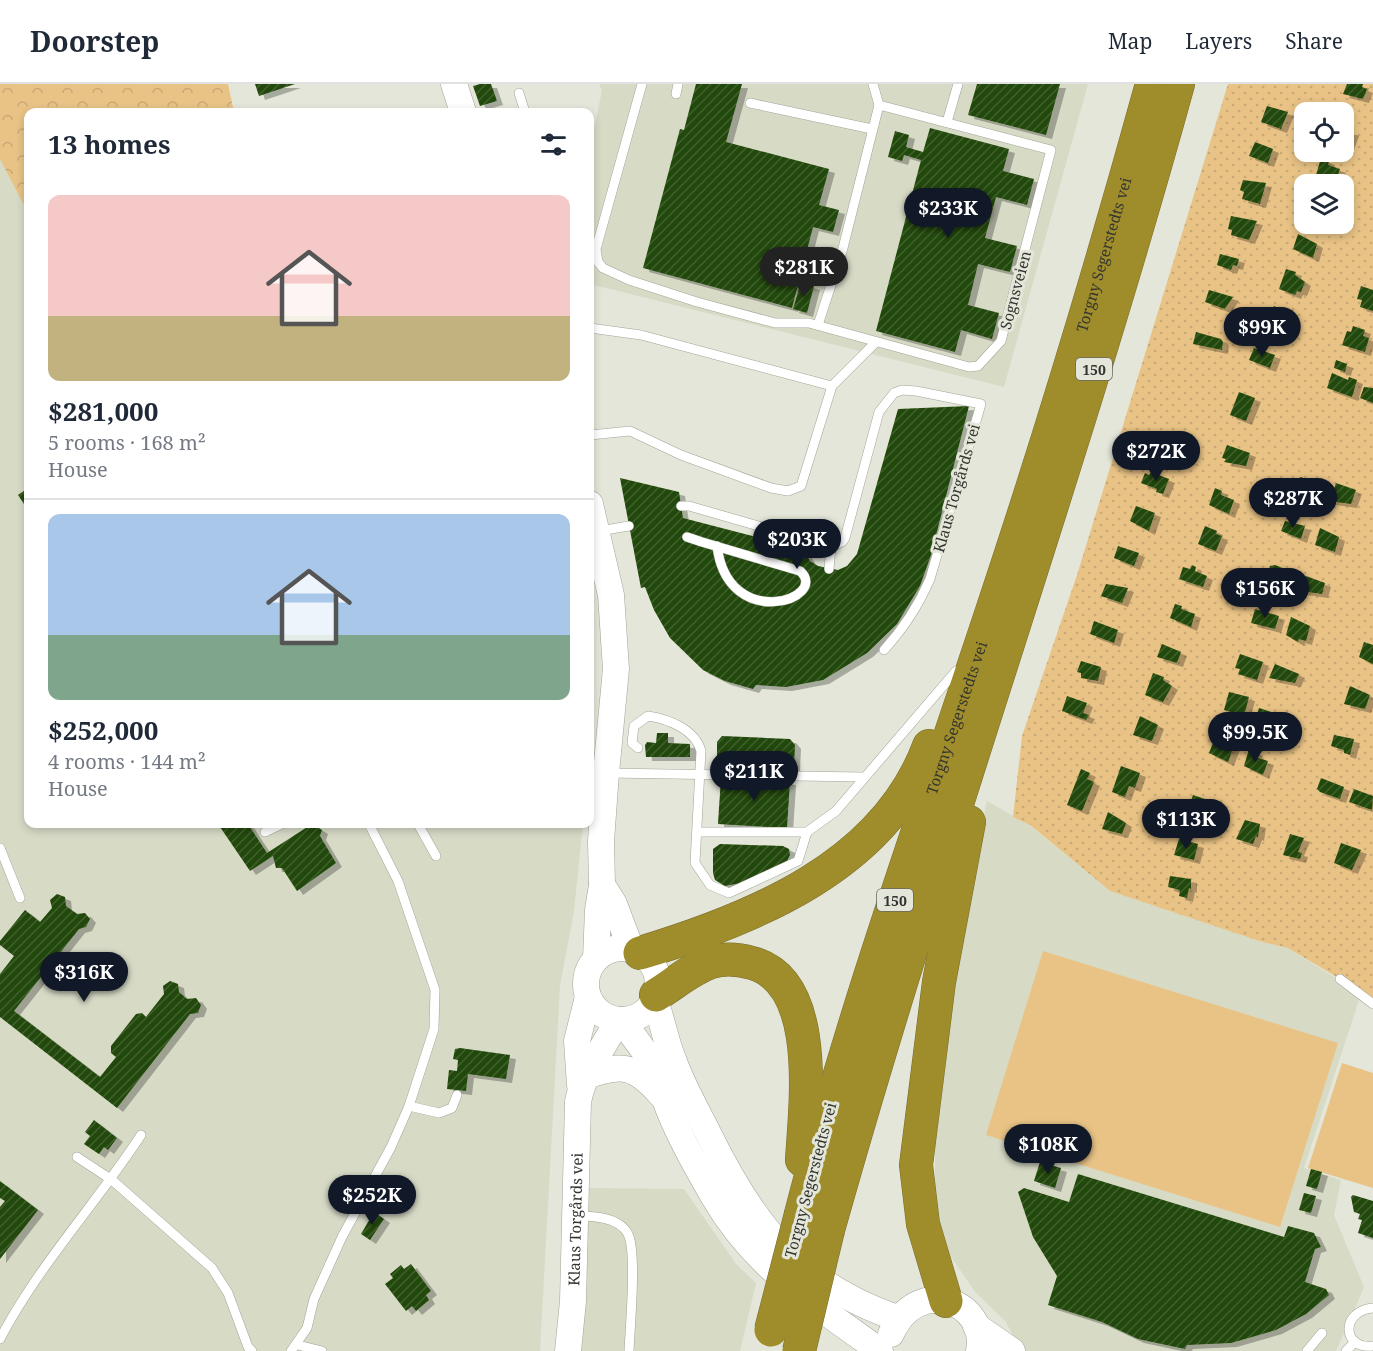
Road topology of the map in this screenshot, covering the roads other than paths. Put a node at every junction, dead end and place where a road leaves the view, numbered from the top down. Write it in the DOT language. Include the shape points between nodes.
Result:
graph roads {
  1 [pos="453,84"];
  2 [pos="642,84"];
  3 [pos="873,84"];
  4 [pos="958,84"];
  5 [pos="1152,84"];
  6 [pos="1178,84"];
  7 [pos="519,93"];
  8 [pos="750,103"];
  9 [pos="879,105"];
  10 [pos="462,108"];
  11 [pos="524,108"];
  12 [pos="947,122"];
  13 [pos="872,129"];
  14 [pos="818,326"];
  15 [pos="594,329"];
  16 [pos="875,343"];
  17 [pos="832,386"];
  18 [pos="594,435"];
  19 [pos="681,506"];
  20 [pos="594,520"];
  21 [pos="629,526"];
  22 [pos="597,532"];
  23 [pos="687,537"];
  24 [pos="717,546"];
  25 [pos="831,547"];
  26 [pos="829,569"];
  27 [pos="997,597"];
  28 [pos="884,650"];
  29 [pos="1004,653"];
  30 [pos="956,671"];
  31 [pos="638,748"];
  32 [pos="606,773"];
  33 [pos="700,775"];
  34 [pos="863,777"];
  35 [pos="274,828"];
  36 [pos="371,828"];
  37 [pos="420,828"];
  38 [pos="265,832"];
  39 [pos="698,832"];
  40 [pos="807,832"];
  41 [pos="0,848"];
  42 [pos="436,856"];
  43 [pos="602,885"];
  44 [pos="20,898"];
  45 [pos="636,951"];
  46 [pos="596,959"];
  47 [pos="1340,979"];
  48 [pos="655,996"];
  49 [pos="588,997"];
  50 [pos="1373,1004"];
  51 [pos="620,1020"];
  52 [pos="583,1082"];
  53 [pos="457,1095"];
  54 [pos="665,1100"];
  55 [pos="409,1106"];
  56 [pos="141,1135"];
  57 [pos="77,1157"];
  58 [pos="112,1179"];
  59 [pos="808,1213"];
  60 [pos="574,1215"];
  61 [pos="946,1301"];
  62 [pos="1373,1308"];
  63 [pos="897,1318"];
  64 [pos="1323,1333"];
  65 [pos="0,1339"];
  66 [pos="977,1339"];
  67 [pos="769,1341"];
  68 [pos="1355,1342"];
  69 [pos="1373,1346"];
  70 [pos="295,1348"];
  71 [pos="252,1351"];
  72 [pos="322,1351"];
  73 [pos="568,1351"];
  74 [pos="629,1351"];
  75 [pos="800,1351"];
  76 [pos="880,1351"];
  77 [pos="890,1351"];
  78 [pos="1012,1351"];
  79 [pos="1308,1351"];
  80 [pos="1346,1351"];
  1 -- 10 [label="main road"];
  2 -- 14 [label="lane, Sognsveien" via="596,249 598,262 629,280 697,302 775,323"];
  3 -- 9 [label="lane"];
  4 -- 12 [label="lane"];
  5 -- 27 [label="highway, Torgny Segerstedts vei / 150"];
  6 -- 29 [label="highway, Torgny Segerstedts vei / 150" via="1142,212"];
  7 -- 11 [label="lane"];
  8 -- 13 [label="lane"];
  9 -- 12 [label="lane, Sognsveien"];
  9 -- 13 [label="lane"];
  12 -- 16 [label="lane, Sognsveien" via="1051,150 1000,341 978,366 969,367"];
  13 -- 14 [label="lane" via="843,248"];
  14 -- 16 [label="lane, Sognsveien"];
  15 -- 17 [label="lane" via="640,335"];
  16 -- 17 [label="lane"];
  17 -- 18 [label="lane" via="801,486 793,490 771,488 681,455 630,431"];
  19 -- 25 [label="lane"];
  20 -- 22 [label="main road"];
  21 -- 22 [label="lane"];
  22 -- 32 [label="main road" via="615,628 616,669"];
  23 -- 24 [label="lane"];
  24 -- 24 [label="lane" via="800,572 807,583 795,598 780,602 748,596 732,586 723,573"];
  25 -- 26 [label="lane"];
  25 -- 28 [label="lane, Klaus Torgårds vei" via="845,537 879,412 894,393 916,391 981,404 930,579 909,621"];
  27 -- 30 [label="highway"];
  27 -- 59 [label="highway, Torgny Segerstedts vei / 150" via="840,1071"];
  29 -- 59 [label="highway, Torgny Segerstedts vei / 150" via="916,930"];
  29 -- 61 [label="highway" via="945,946 917,1144 919,1204"];
  30 -- 34 [label="lane"];
  30 -- 45 [label="highway" via="921,769 886,817 853,851 813,881 760,908 697,936"];
  31 -- 33 [label="lane" via="632,743 634,726 648,716 682,728 699,742"];
  32 -- 33 [label="lane"];
  32 -- 43 [label="main road"];
  33 -- 34 [label="lane"];
  33 -- 39 [label="lane"];
  34 -- 40 [label="lane" via="836,811"];
  35 -- 38 [label="lane"];
  36 -- 55 [label="lane" via="398,881 435,990 434,1029"];
  37 -- 42 [label="lane"];
  39 -- 40 [label="lane"];
  39 -- 40 [label="lane" via="695,862 710,885 729,893 798,861"];
  41 -- 44 [label="lane"];
  43 -- 45 [label="main road"];
  43 -- 46 [label="main road"];
  45 -- 46 [label="main road" via="612,949"];
  45 -- 48 [label="main road" via="648,959 657,975"];
  46 -- 49 [label="main road" via="586,976"];
  47 -- 50 [label="lane"];
  48 -- 51 [label="main road" via="642,1014"];
  48 -- 59 [label="highway" via="701,966 729,959 765,968 783,983 798,1015 804,1048"];
  48 -- 63 [label="main road" via="671,1056 686,1090 734,1183 765,1228 815,1278 845,1298"];
  49 -- 51 [label="main road" via="600,1012"];
  49 -- 52 [label="main road, Klaus Torgårds vei" via="577,1041"];
  51 -- 52 [label="main road, Klaus Torgårds vei" via="592,1061"];
  51 -- 54 [label="main road" via="661,1081"];
  52 -- 54 [label="main road" via="606,1068 625,1068 637,1072"];
  52 -- 60 [label="main road, Klaus Torgårds vei"];
  53 -- 55 [label="lane" via="452,1108 439,1113"];
  54 -- 76 [label="main road" via="714,1198 747,1242 804,1298"];
  55 -- 70 [label="lane" via="342,1237"];
  56 -- 58 [label="lane"];
  57 -- 58 [label="lane"];
  58 -- 65 [label="lane" via="20,1301"];
  58 -- 71 [label="lane" via="212,1268 228,1293"];
  59 -- 67 [label="highway, Torgny Segerstedts vei / 150, bridge"];
  59 -- 75 [label="highway, Torgny Segerstedts vei / 150, bridge"];
  60 -- 73 [label="main road, Klaus Torgårds vei"];
  60 -- 74 [label="lane" via="602,1217 628,1233"];
  61 -- 63 [label="main road" via="920,1302"];
  61 -- 66 [label="main road" via="960,1307"];
  62 -- 68 [label="lane" via="1361,1309 1352,1317 1349,1329"];
  63 -- 77 [label="main road"];
  64 -- 79 [label="lane"];
  66 -- 78 [label="main road"];
  68 -- 69 [label="lane"];
  68 -- 80 [label="lane"];
  70 -- 72 [label="lane"];
}
